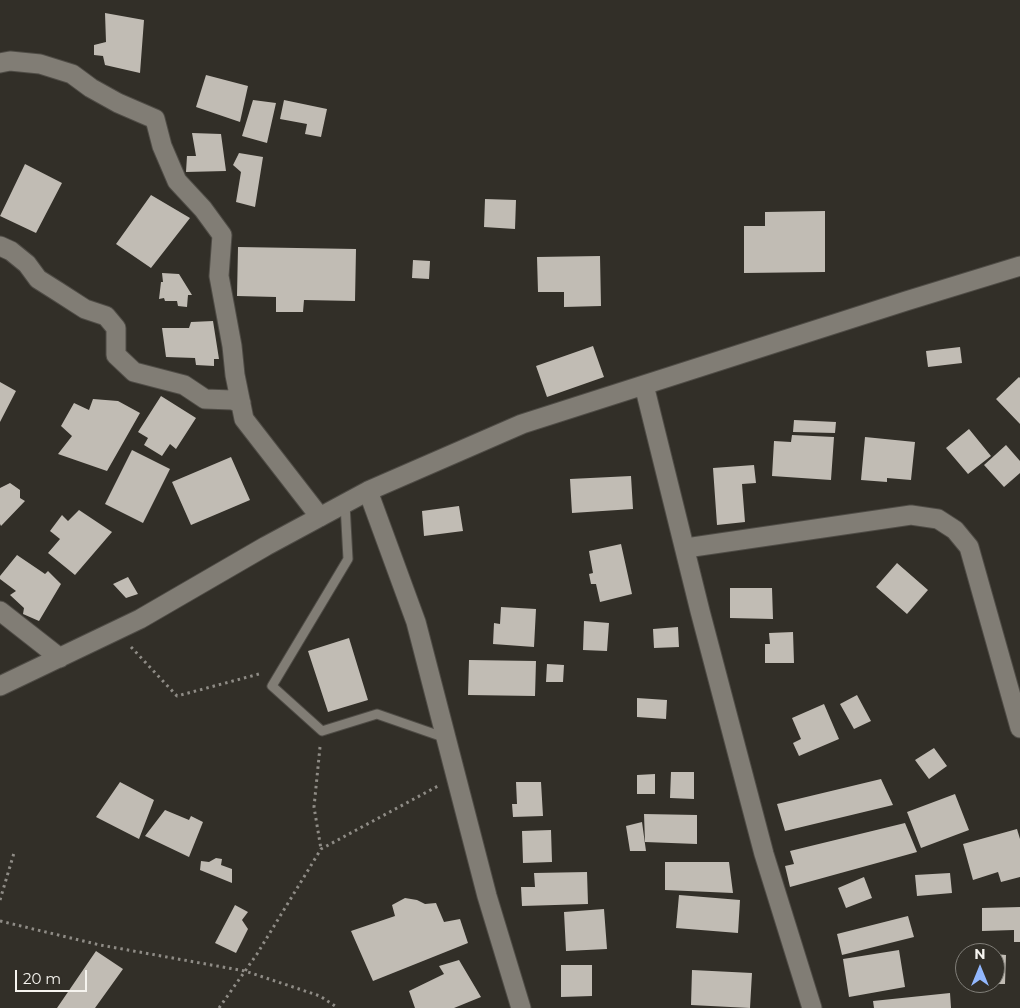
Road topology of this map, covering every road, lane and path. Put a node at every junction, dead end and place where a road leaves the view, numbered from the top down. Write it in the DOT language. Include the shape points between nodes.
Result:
graph roads {
  1 [pos="0,63"];
  2 [pos="0,246"];
  3 [pos="1020,266"];
  4 [pos="644,385"];
  5 [pos="241,403"];
  6 [pos="368,491"];
  7 [pos="345,503"];
  8 [pos="320,517"];
  9 [pos="686,548"];
  10 [pos="0,611"];
  11 [pos="115,631"];
  12 [pos="60,658"];
  13 [pos="0,686"];
  14 [pos="272,686"];
  15 [pos="1020,728"];
  16 [pos="322,731"];
  17 [pos="446,738"];
  18 [pos="456,776"];
  19 [pos="321,849"];
  20 [pos="14,854"];
  21 [pos="0,900"];
  22 [pos="0,921"];
  23 [pos="245,971"];
  24 [pos="219,1008"];
  25 [pos="338,1008"];
  26 [pos="521,1008"];
  27 [pos="812,1008"];
  1 -- 5 [label="street" via="40,64 72,74 118,103 155,118 162,146 177,181 222,235 219,276"];
  2 -- 5 [label="street" via="27,264 38,279 85,309 106,316 116,328 116,356 134,372 184,385 205,399"];
  3 -- 4 [label="street"];
  4 -- 6 [label="street" via="522,424"];
  4 -- 9 [label="street"];
  5 -- 8 [label="street" via="244,419"];
  6 -- 7 [label="street"];
  6 -- 17 [label="street" via="416,622"];
  7 -- 8 [label="street"];
  7 -- 14 [label="lane" via="348,558"];
  8 -- 11 [label="street"];
  9 -- 15 [label="street" via="911,515 938,519 956,530 970,547"];
  9 -- 27 [label="street" via="764,854"];
  10 -- 12 [label="street"];
  11 -- 12 [label="street"];
  11 -- 14 [label="path" via="177,696 258,674"];
  12 -- 13 [label="street"];
  14 -- 16 [label="lane"];
  16 -- 17 [label="lane" via="377,714"];
  16 -- 19 [label="path" via="314,807"];
  17 -- 18 [label="street"];
  18 -- 19 [label="path"];
  18 -- 26 [label="street" via="487,896"];
  19 -- 23 [label="path"];
  20 -- 21 [label="path"];
  22 -- 23 [label="path" via="100,945"];
  23 -- 24 [label="path"];
  23 -- 25 [label="path" via="320,996"];
}
